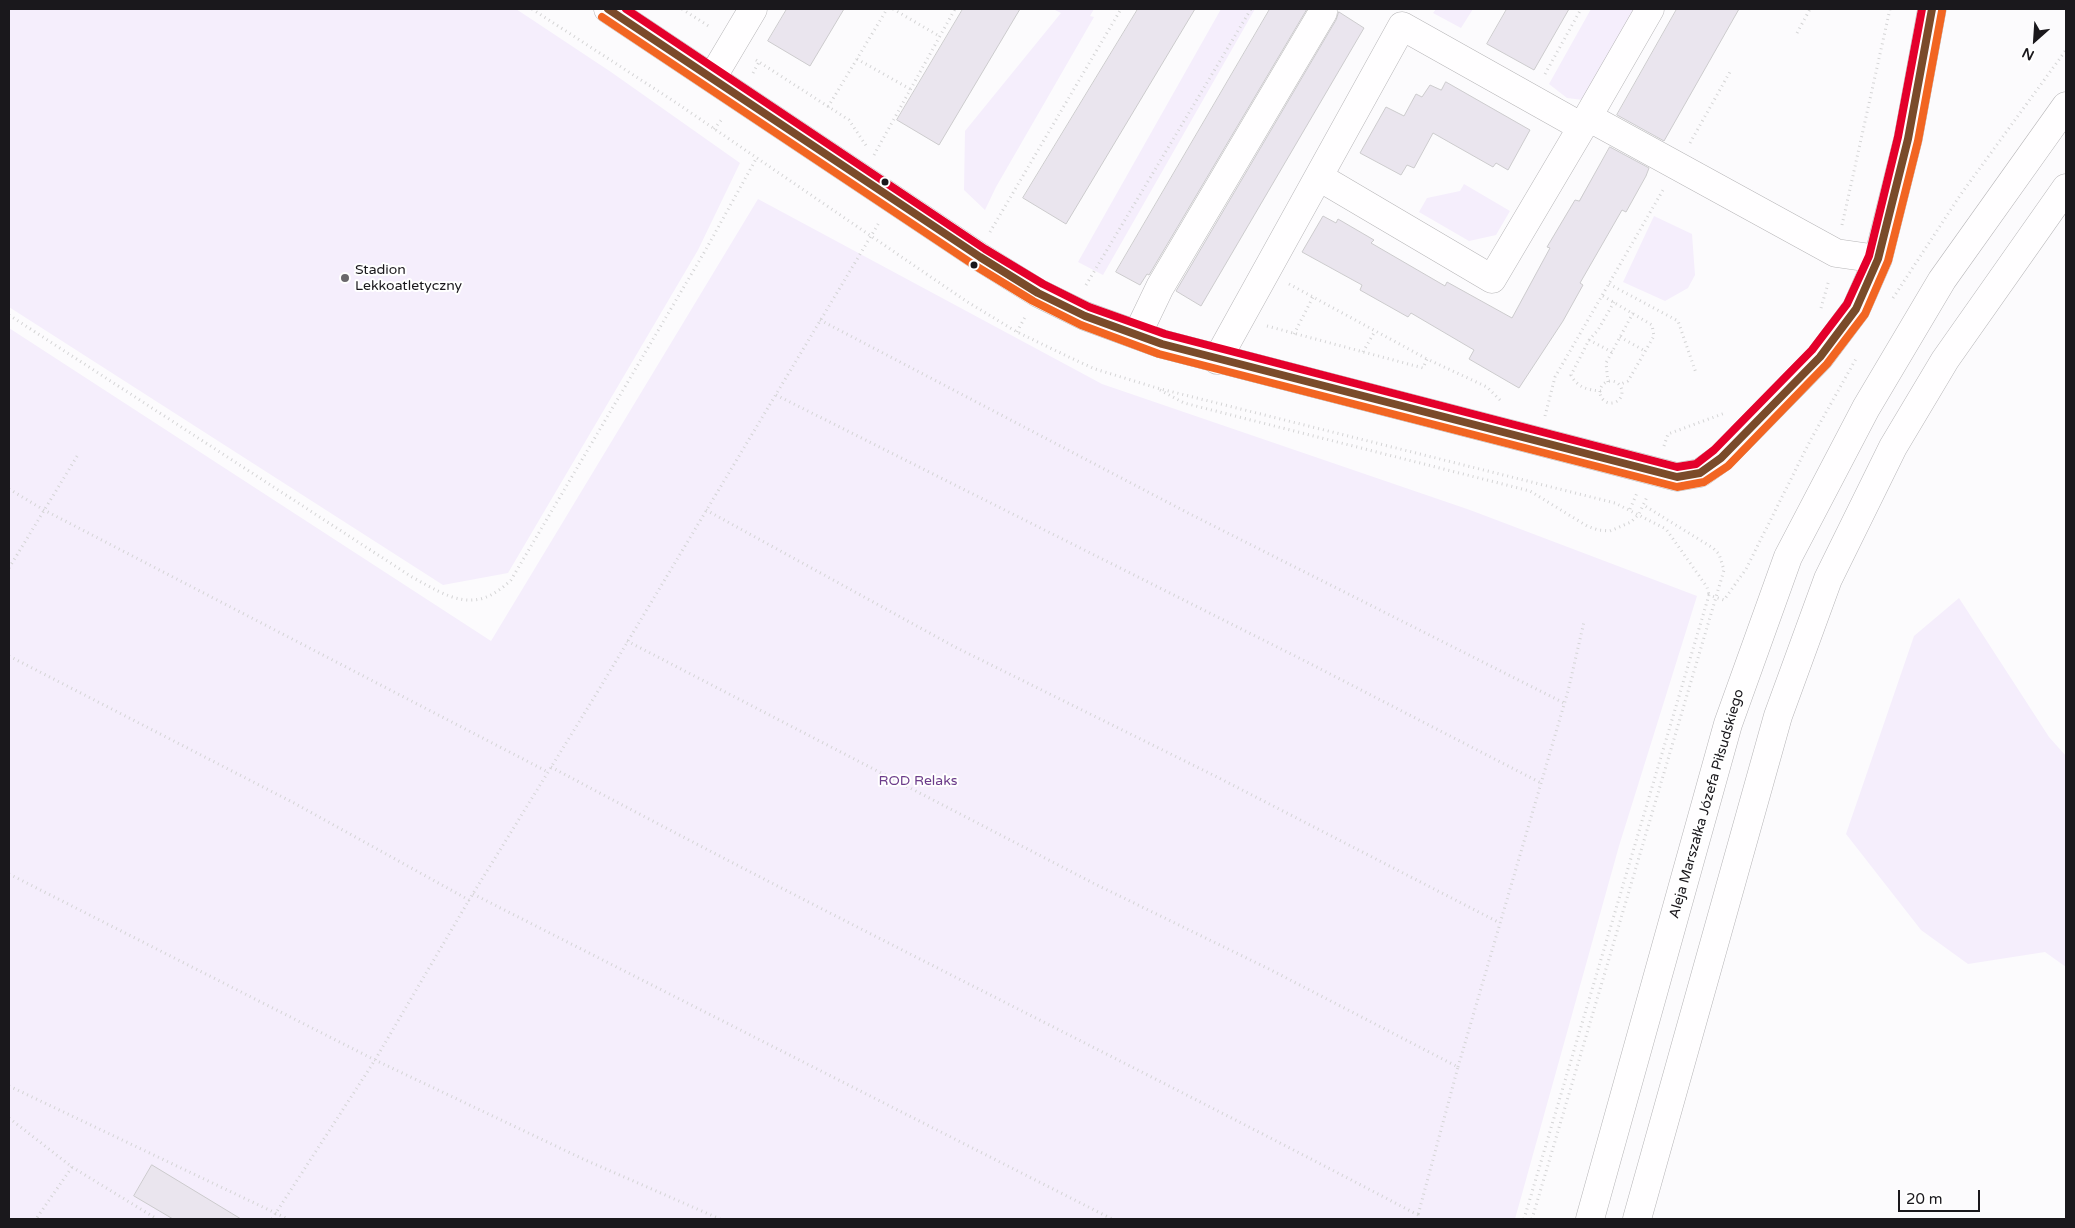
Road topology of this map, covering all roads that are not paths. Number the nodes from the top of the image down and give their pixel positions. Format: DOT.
graph roads {
  1 [pos="608,9"];
  2 [pos="753,9"];
  3 [pos="1650,9"];
  4 [pos="1932,9"];
  5 [pos="1323,12"];
  6 [pos="712,78"];
  7 [pos="2066,106"];
  8 [pos="1585,122"];
  9 [pos="1319,177"];
  10 [pos="2066,188"];
  11 [pos="1878,259"];
  12 [pos="1137,335"];
  13 [pos="1223,348"];
  14 [pos="1590,1219"];
  15 [pos="1637,1219"];
  1 -- 6 [label="main road"];
  2 -- 6 [label="main road"];
  3 -- 8 [label="main road"];
  4 -- 11 [label="main road"];
  5 -- 12 [label="main road"];
  6 -- 12 [label="main road"];
  7 -- 14 [label="main road, Aleja Marszałka Józefa Piłsudskiego"];
  8 -- 9 [label="main road"];
  8 -- 9 [label="main road"];
  8 -- 11 [label="main road"];
  9 -- 13 [label="main road"];
  10 -- 15 [label="main road"];
  11 -- 13 [label="main road"];
  12 -- 13 [label="main road"];
}
